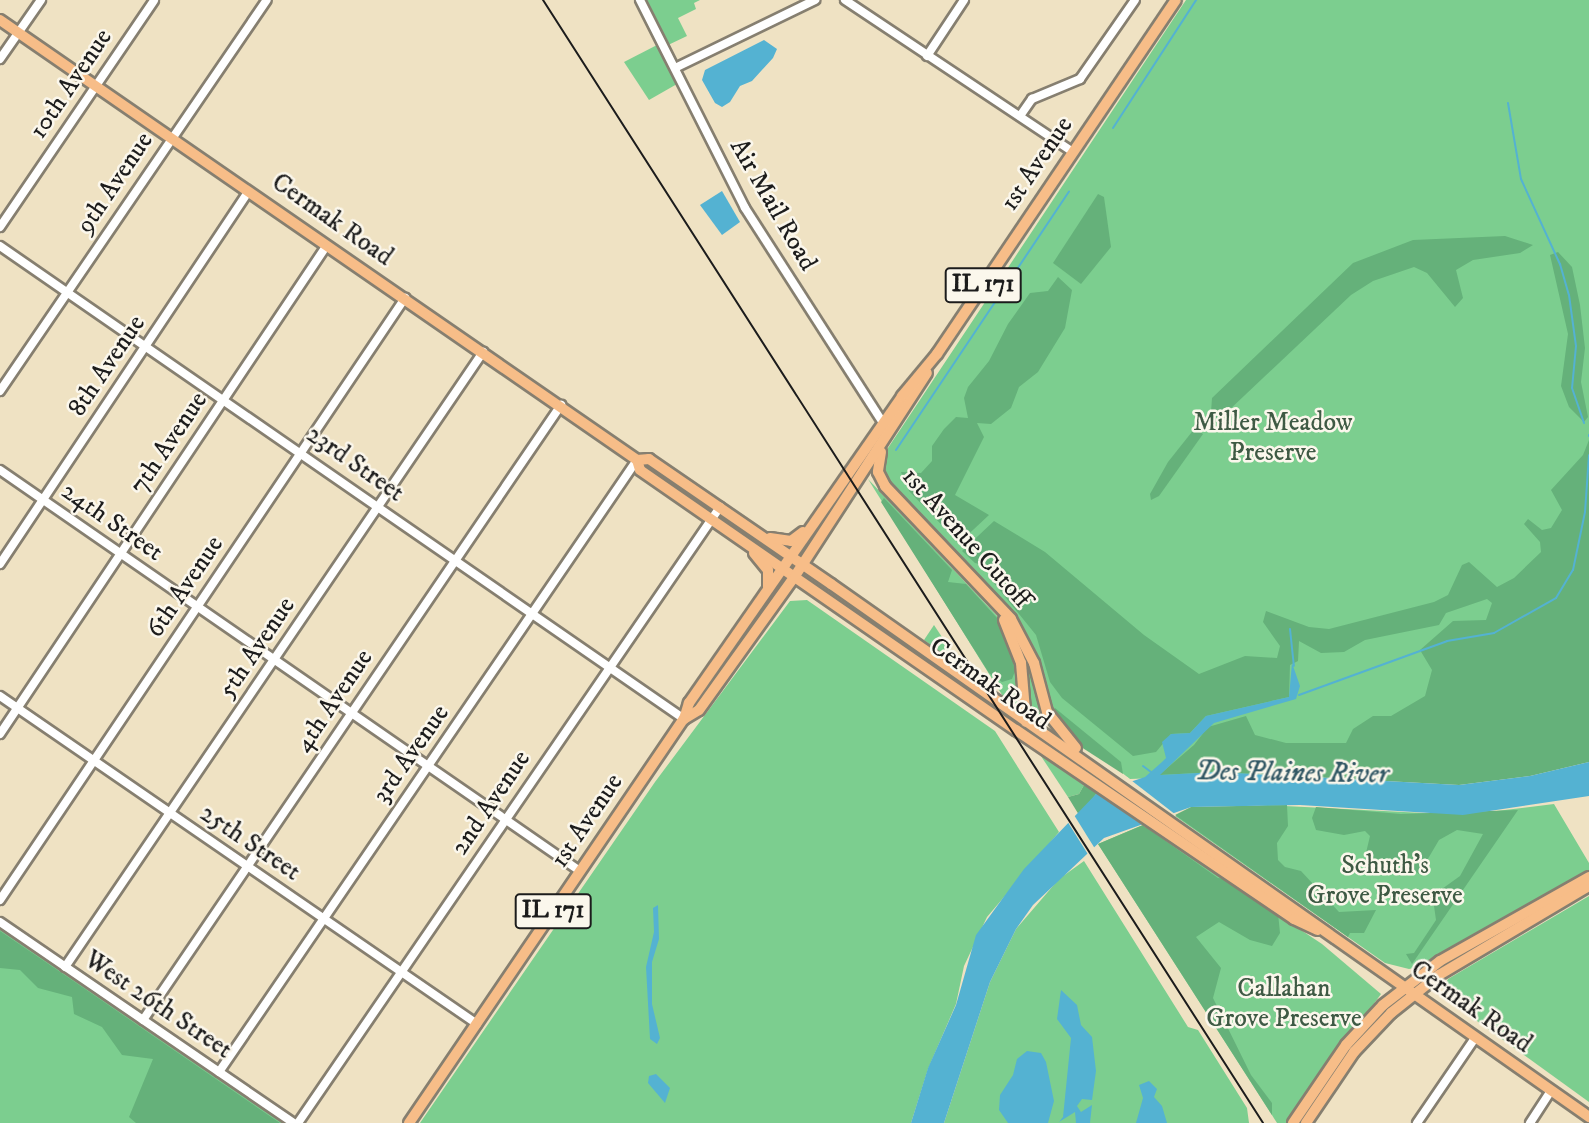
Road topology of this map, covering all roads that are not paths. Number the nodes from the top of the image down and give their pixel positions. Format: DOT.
graph roads {
  1 [pos="40,0"];
  2 [pos="154,0"];
  3 [pos="267,0"];
  4 [pos="640,0"];
  5 [pos="815,0"];
  6 [pos="845,0"];
  7 [pos="964,0"];
  8 [pos="1135,0"];
  9 [pos="1176,0"];
  10 [pos="0,20"];
  11 [pos="18,32"];
  12 [pos="927,56"];
  13 [pos="0,59"];
  14 [pos="674,68"];
  15 [pos="95,86"];
  16 [pos="1020,116"];
  17 [pos="171,138"];
  18 [pos="1073,152"];
  19 [pos="249,191"];
  20 [pos="0,227"];
  21 [pos="327,245"];
  22 [pos="0,246"];
  23 [pos="67,291"];
  24 [pos="405,298"];
  25 [pos="146,346"];
  26 [pos="483,352"];
  27 [pos="937,354"];
  28 [pos="0,391"];
  29 [pos="224,400"];
  30 [pos="561,405"];
  31 [pos="881,420"];
  32 [pos="883,446"];
  33 [pos="865,450"];
  34 [pos="301,452"];
  35 [pos="637,460"];
  36 [pos="868,468"];
  37 [pos="0,470"];
  38 [pos="43,500"];
  39 [pos="379,506"];
  40 [pos="720,507"];
  41 [pos="817,518"];
  42 [pos="711,519"];
  43 [pos="759,534"];
  44 [pos="745,543"];
  45 [pos="120,553"];
  46 [pos="791,556"];
  47 [pos="456,559"];
  48 [pos="0,565"];
  49 [pos="803,565"];
  50 [pos="783,568"];
  51 [pos="795,576"];
  52 [pos="768,590"];
  53 [pos="817,592"];
  54 [pos="779,598"];
  55 [pos="198,606"];
  56 [pos="534,613"];
  57 [pos="275,660"];
  58 [pos="611,666"];
  59 [pos="0,696"];
  60 [pos="18,708"];
  61 [pos="352,713"];
  62 [pos="684,719"];
  63 [pos="1026,719"];
  64 [pos="0,734"];
  65 [pos="1039,746"];
  66 [pos="94,761"];
  67 [pos="1092,765"];
  68 [pos="429,766"];
  69 [pos="170,813"];
  70 [pos="505,819"];
  71 [pos="247,866"];
  72 [pos="580,871"];
  73 [pos="1589,877"];
  74 [pos="1589,886"];
  75 [pos="0,900"];
  76 [pos="324,918"];
  77 [pos="0,922"];
  78 [pos="1327,934"];
  79 [pos="65,967"];
  80 [pos="401,972"];
  81 [pos="1408,992"];
  82 [pos="143,1020"];
  83 [pos="477,1024"];
  84 [pos="1475,1038"];
  85 [pos="219,1072"];
  86 [pos="1551,1091"];
  87 [pos="1589,1116"];
  88 [pos="296,1123"];
  89 [pos="409,1123"];
  90 [pos="1293,1123"];
  91 [pos="1306,1123"];
  92 [pos="1417,1123"];
  93 [pos="1530,1123"];
  1 -- 11 [label="street"];
  2 -- 15 [label="street, 10th Avenue"];
  3 -- 17 [label="street, 9th Avenue"];
  4 -- 14 [label="street, Air Mail Road"];
  5 -- 14 [label="street"];
  6 -- 12 [label="street"];
  7 -- 12 [label="street"];
  8 -- 16 [label="street"];
  9 -- 18 [label="main road, 1st Avenue / IL 171"];
  10 -- 11 [label="main road, Cermak Road"];
  11 -- 13 [label="street"];
  11 -- 15 [label="main road, Cermak Road"];
  12 -- 16 [label="street"];
  14 -- 31 [label="street, Air Mail Road"];
  15 -- 17 [label="main road, Cermak Road"];
  15 -- 20 [label="street, 10th Avenue"];
  16 -- 18 [label="street"];
  17 -- 19 [label="main road, Cermak Road"];
  17 -- 23 [label="street, 9th Avenue"];
  18 -- 27 [label="main road, 1st Avenue / IL 171"];
  19 -- 21 [label="main road, Cermak Road"];
  19 -- 25 [label="street, 8th Avenue"];
  21 -- 24 [label="main road, Cermak Road"];
  21 -- 29 [label="street, 7th Avenue"];
  22 -- 23 [label="street, 23rd Street"];
  23 -- 25 [label="street, 23rd Street"];
  23 -- 28 [label="street, 9th Avenue"];
  24 -- 26 [label="main road, Cermak Road"];
  24 -- 34 [label="street, 6th Avenue"];
  25 -- 29 [label="street, 23rd Street"];
  25 -- 38 [label="street, 8th Avenue"];
  26 -- 30 [label="main road, Cermak Road"];
  26 -- 39 [label="street, 5th Avenue"];
  27 -- 31 [label="main road, 1st Avenue / IL 171"];
  27 -- 32 [label="main road, 1st Avenue / IL 171"];
  29 -- 34 [label="street, 23rd Street"];
  29 -- 45 [label="street, 7th Avenue"];
  30 -- 35 [label="main road, Cermak Road"];
  30 -- 47 [label="street, 4th Avenue"];
  31 -- 33 [label="main road, 1st Avenue / IL 171"];
  32 -- 36 [label="main road, 1st Avenue / IL 171"];
  32 -- 67 [label="main road, 1st Avenue Cutoff"];
  33 -- 36 [label="main road, 1st Avenue Cutoff"];
  33 -- 41 [label="main road, 1st Avenue / IL 171"];
  34 -- 39 [label="street, 23rd Street"];
  34 -- 55 [label="street, 6th Avenue"];
  35 -- 40 [label="main road, Cermak Road"];
  35 -- 42 [label="main road, Cermak Road"];
  35 -- 56 [label="street, 3rd Avenue"];
  36 -- 49 [label="main road, 1st Avenue / IL 171"];
  36 -- 63 [label="main road, 1st Avenue Cutoff"];
  37 -- 38 [label="street, 24th Street"];
  38 -- 45 [label="street, 24th Street"];
  38 -- 48 [label="street, 8th Avenue"];
  39 -- 47 [label="street, 23rd Street"];
  39 -- 57 [label="street, 5th Avenue"];
  40 -- 42 [label="street, 2nd Avenue"];
  40 -- 43 [label="main road, Cermak Road"];
  41 -- 43 [label="main road"];
  41 -- 46 [label="main road, 1st Avenue / IL 171"];
  42 -- 44 [label="main road, Cermak Road"];
  42 -- 58 [label="street, 2nd Avenue"];
  43 -- 46 [label="main road, Cermak Road"];
  44 -- 50 [label="main road, Cermak Road"];
  44 -- 52 [label="main road"];
  45 -- 55 [label="street, 24th Street"];
  45 -- 60 [label="street, 7th Avenue"];
  46 -- 49 [label="main road, Cermak Road"];
  46 -- 50 [label="main road, 1st Avenue / IL 171"];
  47 -- 56 [label="street, 23rd Street"];
  47 -- 61 [label="street, 4th Avenue"];
  49 -- 51 [label="main road, 1st Avenue / IL 171"];
  49 -- 63 [label="main road, Cermak Road"];
  50 -- 51 [label="main road, Cermak Road"];
  50 -- 52 [label="main road, 1st Avenue / IL 171"];
  51 -- 53 [label="main road, Cermak Road"];
  51 -- 54 [label="main road, 1st Avenue / IL 171"];
  52 -- 62 [label="main road, 1st Avenue / IL 171"];
  53 -- 54 [label="main road"];
  53 -- 65 [label="main road, Cermak Road"];
  54 -- 62 [label="main road, 1st Avenue / IL 171"];
  55 -- 57 [label="street, 24th Street"];
  55 -- 66 [label="street, 6th Avenue"];
  56 -- 58 [label="street, 23rd Street"];
  56 -- 68 [label="street, 3rd Avenue"];
  57 -- 61 [label="street, 24th Street"];
  57 -- 69 [label="street, 5th Avenue"];
  58 -- 62 [label="street, 23rd Street"];
  58 -- 70 [label="street, 2nd Avenue"];
  59 -- 60 [label="street, 25th Street"];
  60 -- 64 [label="street, 7th Avenue"];
  60 -- 66 [label="street, 25th Street"];
  61 -- 68 [label="street, 24th Street"];
  61 -- 71 [label="street, 4th Avenue"];
  62 -- 72 [label="main road, 1st Avenue / IL 171"];
  63 -- 65 [label="main road, 1st Avenue Cutoff"];
  63 -- 67 [label="main road, Cermak Road"];
  65 -- 78 [label="main road, Cermak Road"];
  66 -- 69 [label="street, 25th Street"];
  66 -- 75 [label="street, 6th Avenue"];
  67 -- 78 [label="main road, Cermak Road"];
  68 -- 70 [label="street, 24th Street"];
  68 -- 76 [label="street, 3rd Avenue"];
  69 -- 71 [label="street, 25th Street"];
  69 -- 79 [label="street, 5th Avenue"];
  70 -- 72 [label="street, 24th Street"];
  70 -- 80 [label="street, 2nd Avenue"];
  71 -- 76 [label="street, 25th Street"];
  71 -- 82 [label="street, 4th Avenue"];
  72 -- 83 [label="main road, 1st Avenue / IL 171"];
  73 -- 81 [label="main road"];
  74 -- 81 [label="main road"];
  76 -- 80 [label="street, 25th Street"];
  76 -- 85 [label="street, 3rd Avenue"];
  77 -- 79 [label="street, West 26th Street"];
  78 -- 81 [label="main road, Cermak Road"];
  79 -- 82 [label="street, West 26th Street"];
  80 -- 83 [label="street, 25th Street"];
  80 -- 88 [label="street, 2nd Avenue"];
  81 -- 84 [label="main road, Cermak Road"];
  81 -- 90 [label="main road"];
  81 -- 91 [label="main road"];
  82 -- 85 [label="street, West 26th Street"];
  83 -- 89 [label="main road, 1st Avenue / IL 171"];
  84 -- 86 [label="main road, Cermak Road"];
  84 -- 92 [label="street"];
  85 -- 88 [label="street, West 26th Street"];
  86 -- 87 [label="main road, Cermak Road"];
  86 -- 93 [label="street"];
}
